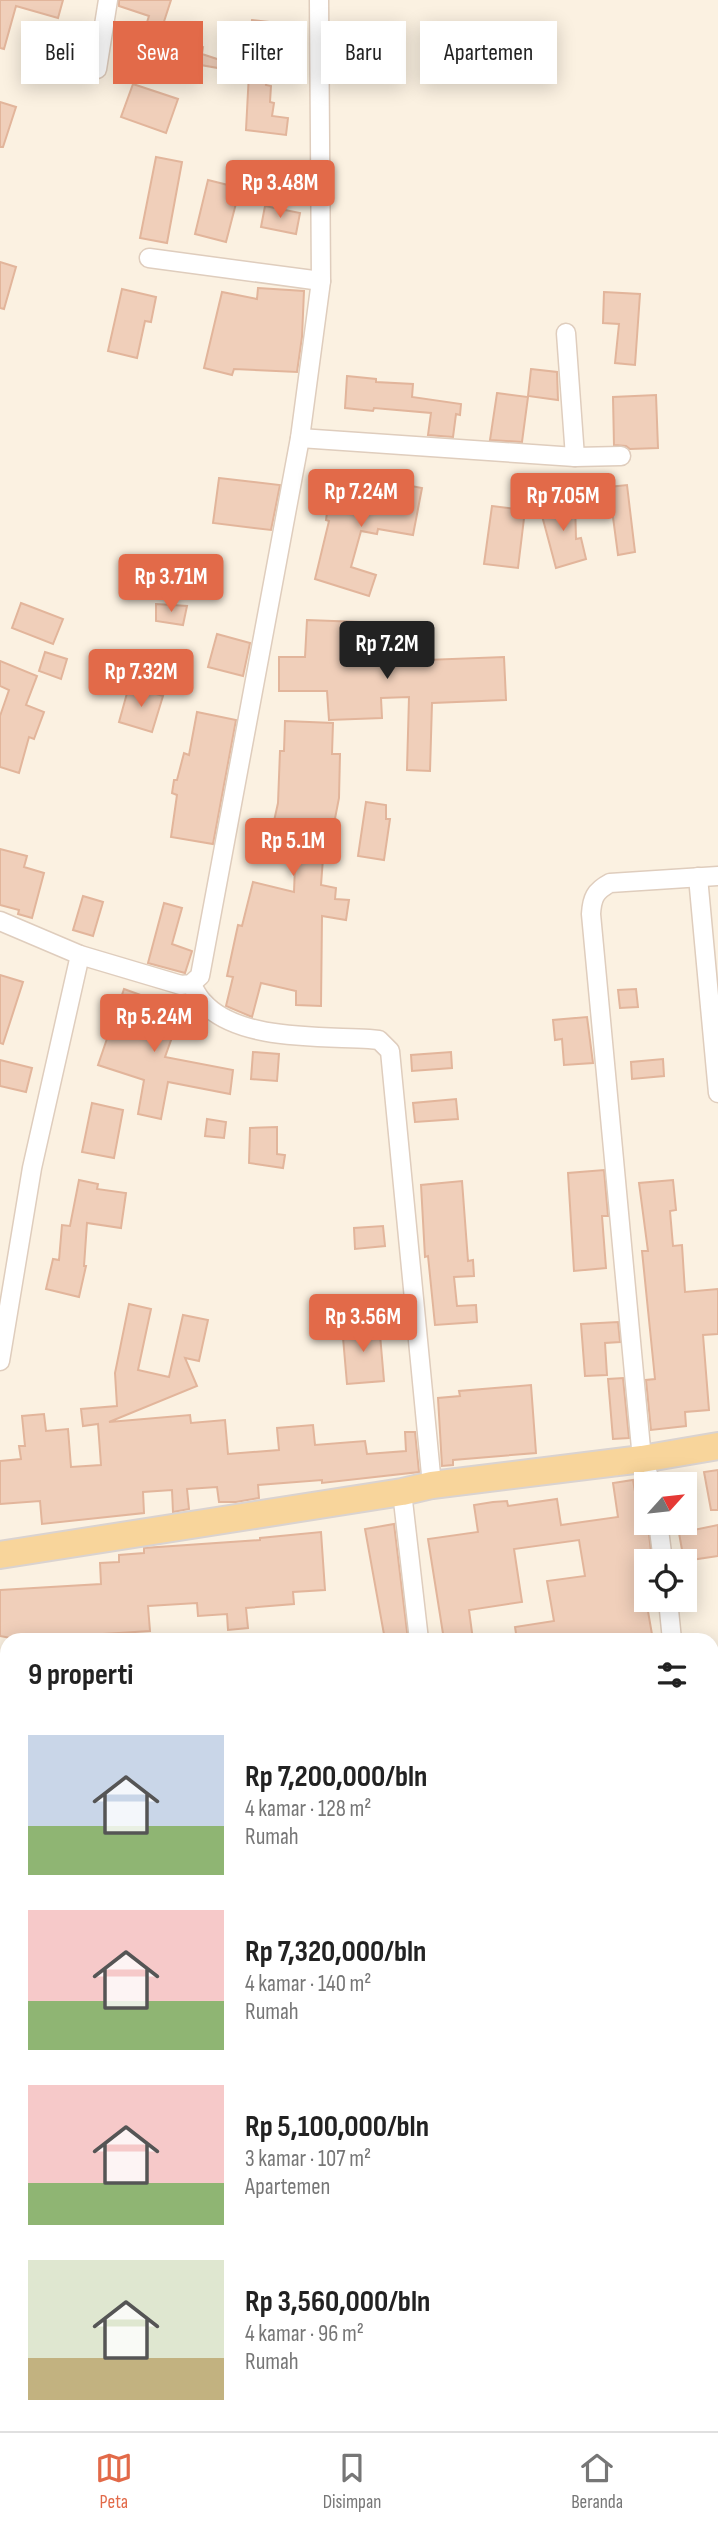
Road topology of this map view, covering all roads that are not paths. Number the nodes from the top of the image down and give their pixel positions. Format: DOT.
graph roads {
  1 [pos="108,0"];
  2 [pos="319,0"];
  3 [pos="99,52"];
  4 [pos="149,258"];
  5 [pos="321,281"];
  6 [pos="566,333"];
  7 [pos="300,438"];
  8 [pos="621,456"];
  9 [pos="575,457"];
  10 [pos="718,876"];
  11 [pos="698,877"];
  12 [pos="0,921"];
  13 [pos="80,955"];
  14 [pos="191,984"];
  15 [pos="718,1093"];
  16 [pos="1,1349"];
  17 [pos="718,1446"];
  18 [pos="642,1459"];
  19 [pos="647,1472"];
  20 [pos="432,1485"];
  21 [pos="402,1492"];
  22 [pos="0,1555"];
  23 [pos="669,1612"];
  24 [pos="418,1633"];
  25 [pos="671,1633"];
  1 -- 3 [label="street"];
  2 -- 5 [label="street"];
  4 -- 5 [label="street"];
  5 -- 7 [label="street"];
  6 -- 9 [label="street"];
  7 -- 9 [label="street"];
  7 -- 14 [label="street"];
  8 -- 9 [label="street"];
  10 -- 11 [label="street"];
  11 -- 15 [label="street"];
  11 -- 18 [label="street"];
  12 -- 13 [label="street"];
  13 -- 14 [label="street"];
  13 -- 16 [label="street"];
  14 -- 20 [label="street"];
  17 -- 18 [label="main road"];
  18 -- 19 [label="street"];
  18 -- 20 [label="main road"];
  20 -- 21 [label="main road"];
  21 -- 22 [label="main road"];
  21 -- 24 [label="street"];
  23 -- 25 [label="street"];
}
